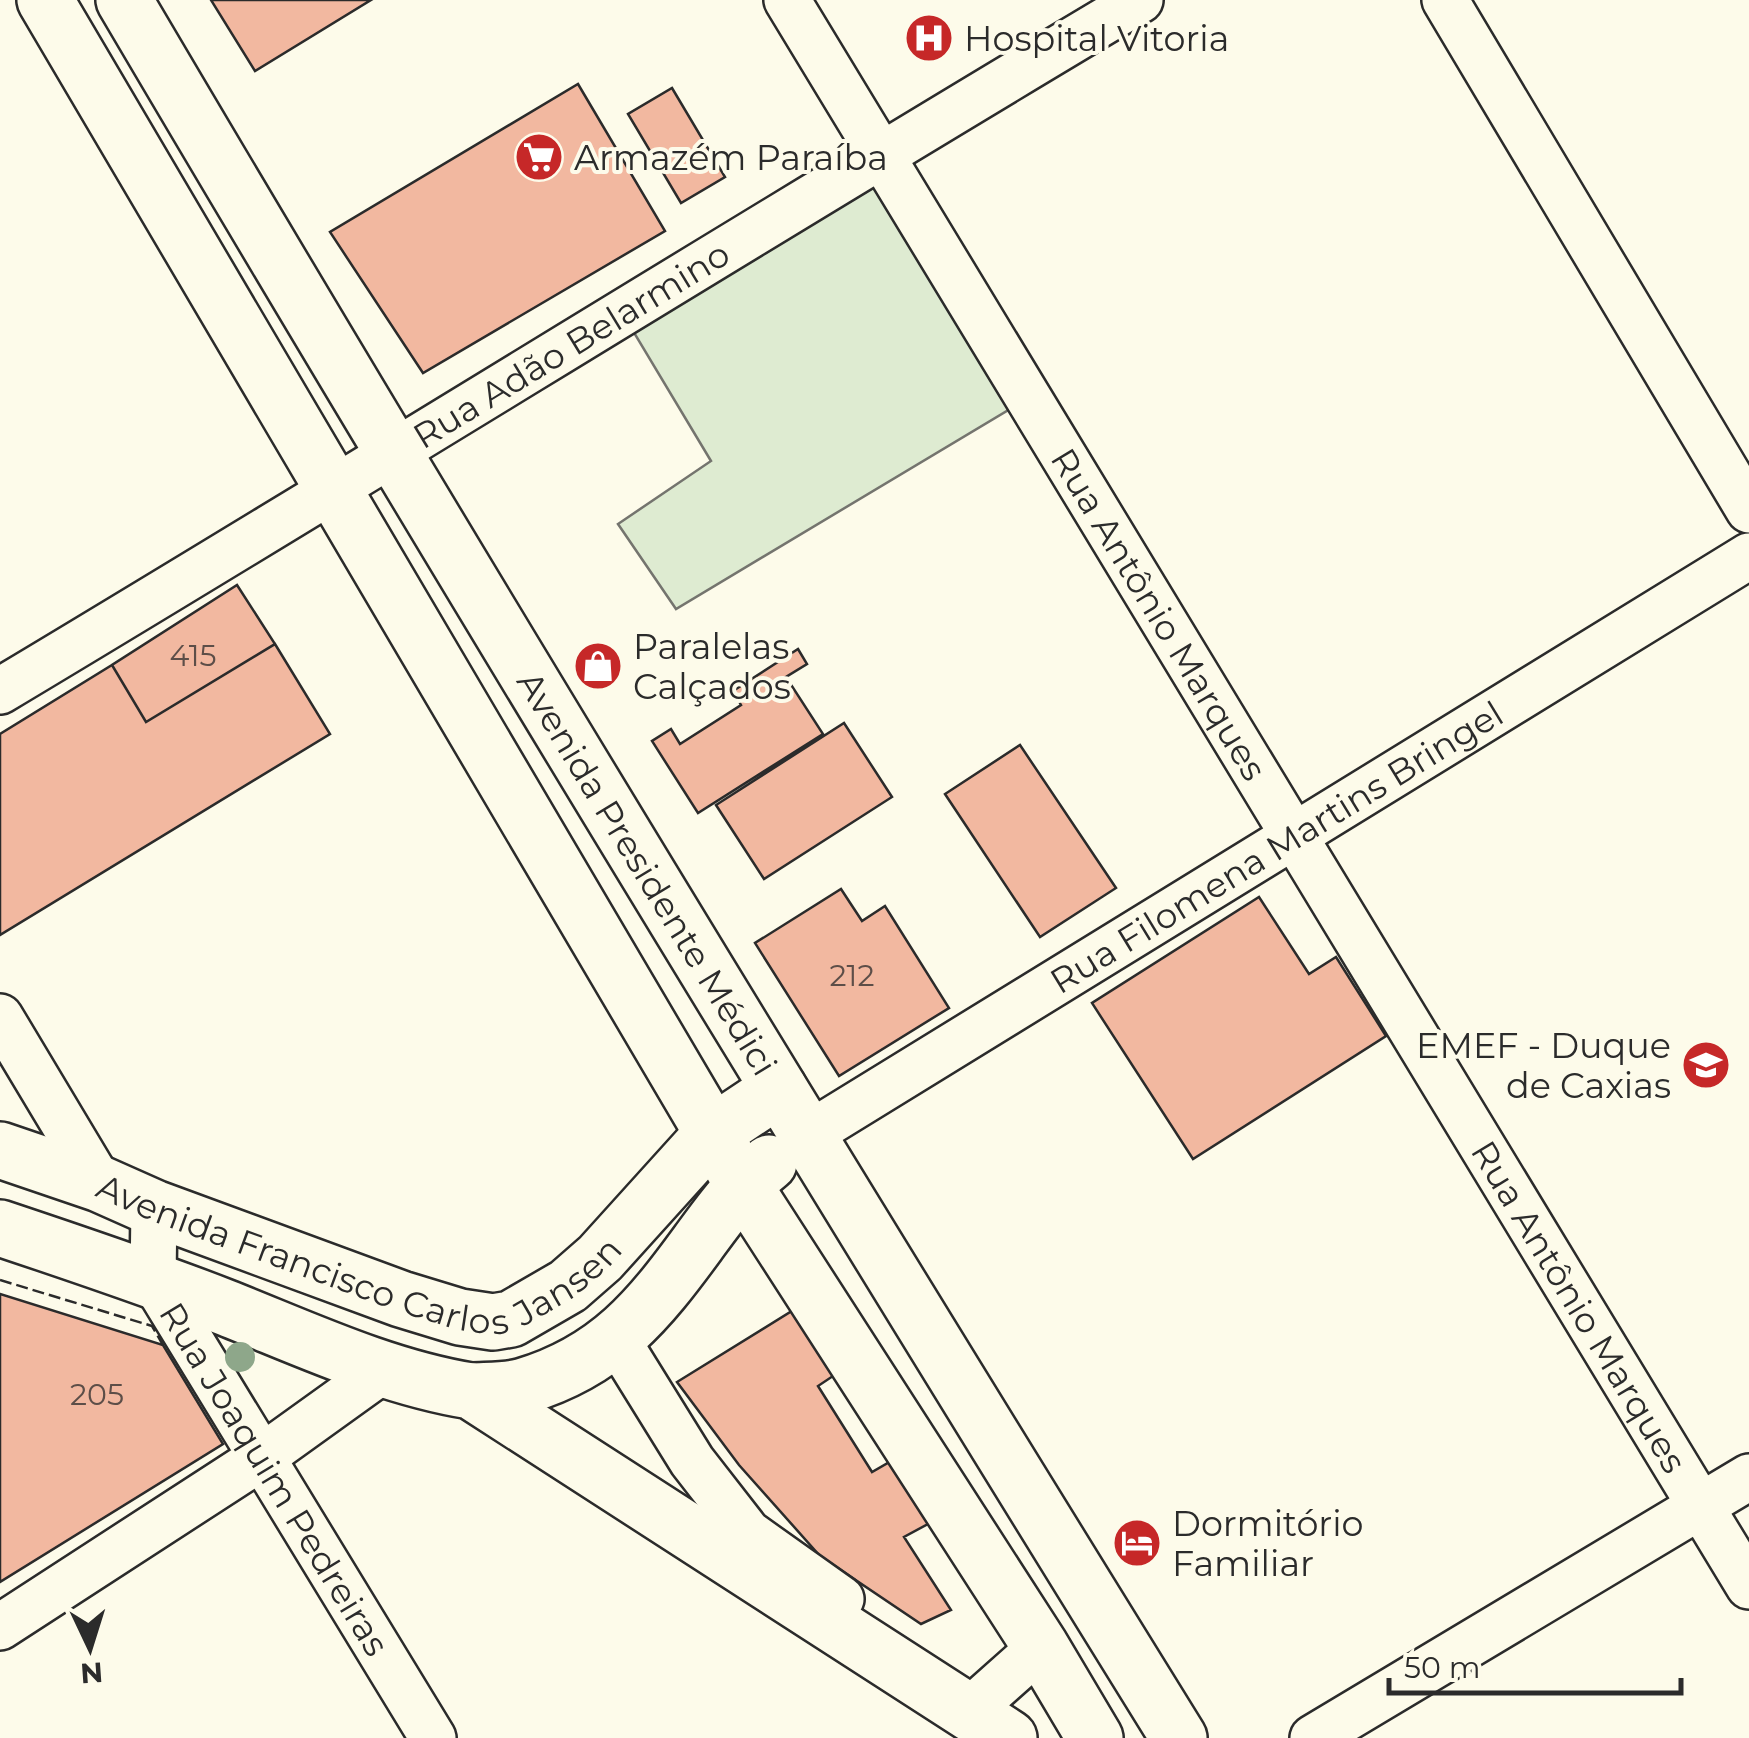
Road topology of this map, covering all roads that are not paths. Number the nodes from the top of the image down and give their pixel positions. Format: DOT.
graph roads {
  1 [pos="45,0"];
  2 [pos="124,0"];
  3 [pos="786,0"];
  4 [pos="1140,0"];
  5 [pos="1445,0"];
  6 [pos="882,153"];
  7 [pos="393,452"];
  8 [pos="335,490"];
  9 [pos="1749,510"];
  10 [pos="1749,556"];
  11 [pos="0,691"];
  12 [pos="1294,834"];
  13 [pos="0,1017"];
  14 [pos="778,1089"];
  15 [pos="713,1133"];
  16 [pos="806,1136"];
  17 [pos="0,1150"];
  18 [pos="742,1183"];
  19 [pos="100,1184"];
  20 [pos="154,1208"];
  21 [pos="0,1228"];
  22 [pos="152,1279"];
  23 [pos="617,1340"];
  24 [pos="383,1370"];
  25 [pos="470,1391"];
  26 [pos="262,1457"];
  27 [pos="1749,1478"];
  28 [pos="1700,1507"];
  29 [pos="1749,1586"];
  30 [pos="0,1626"];
  31 [pos="1041,1647"];
  32 [pos="987,1715"];
  33 [pos="433,1738"];
  34 [pos="1095,1738"];
  35 [pos="1179,1738"];
  36 [pos="1313,1738"];
  1 -- 8 [label="main road"];
  2 -- 7 [label="main road, Avenida Presidente Médici"];
  3 -- 6 [label="street, Rua Antônio Marques"];
  4 -- 6 [label="street, Rua Adão Belarmino"];
  5 -- 9 [label="street"];
  6 -- 7 [label="street, Rua Adão Belarmino"];
  6 -- 12 [label="street, Rua Antônio Marques"];
  7 -- 8 [label="street, Rua Adão Belarmino"];
  7 -- 14 [label="main road, Avenida Presidente Médici"];
  8 -- 11 [label="street, Rua Adão Belarmino"];
  8 -- 15 [label="main road"];
  10 -- 12 [label="street, Rua Filomena Martins Bringel"];
  12 -- 16 [label="street, Rua Filomena Martins Bringel"];
  12 -- 28 [label="street, Rua Antônio Marques"];
  13 -- 19 [label="street"];
  14 -- 15 [label="main road, Avenida Francisco Carlos Jansen"];
  14 -- 16 [label="main road, Avenida Presidente Médici"];
  15 -- 18 [label="main road"];
  15 -- 20 [label="main road, Avenida Francisco Carlos Jansen"];
  16 -- 18 [label="main road"];
  16 -- 35 [label="main road, Avenida Presidente Médici"];
  17 -- 19 [label="main road, Avenida Francisco Carlos Jansen"];
  18 -- 23 [label="main road"];
  18 -- 31 [label="main road"];
  19 -- 20 [label="main road, Avenida Francisco Carlos Jansen"];
  20 -- 22 [label="street, Rua Joaquim Pedreiras"];
  21 -- 22 [label="main road, Avenida Francisco Carlos Jansen"];
  22 -- 24 [label="main road, Avenida Francisco Carlos Jansen"];
  22 -- 26 [label="street, Rua Joaquim Pedreiras"];
  23 -- 25 [label="main road, Avenida Francisco Carlos Jansen"];
  23 -- 32 [label="street"];
  24 -- 25 [label="main road, Avenida Francisco Carlos Jansen"];
  24 -- 26 [label="street"];
  25 -- 32 [label="main road, Avenida Francisco Carlos Jansen"];
  26 -- 30 [label="street"];
  26 -- 33 [label="street, Rua Joaquim Pedreiras"];
  27 -- 28 [label="street"];
  28 -- 29 [label="street, Rua Antônio Marques"];
  28 -- 36 [label="street"];
  31 -- 32 [label="street"];
  31 -- 34 [label="main road"];
}
